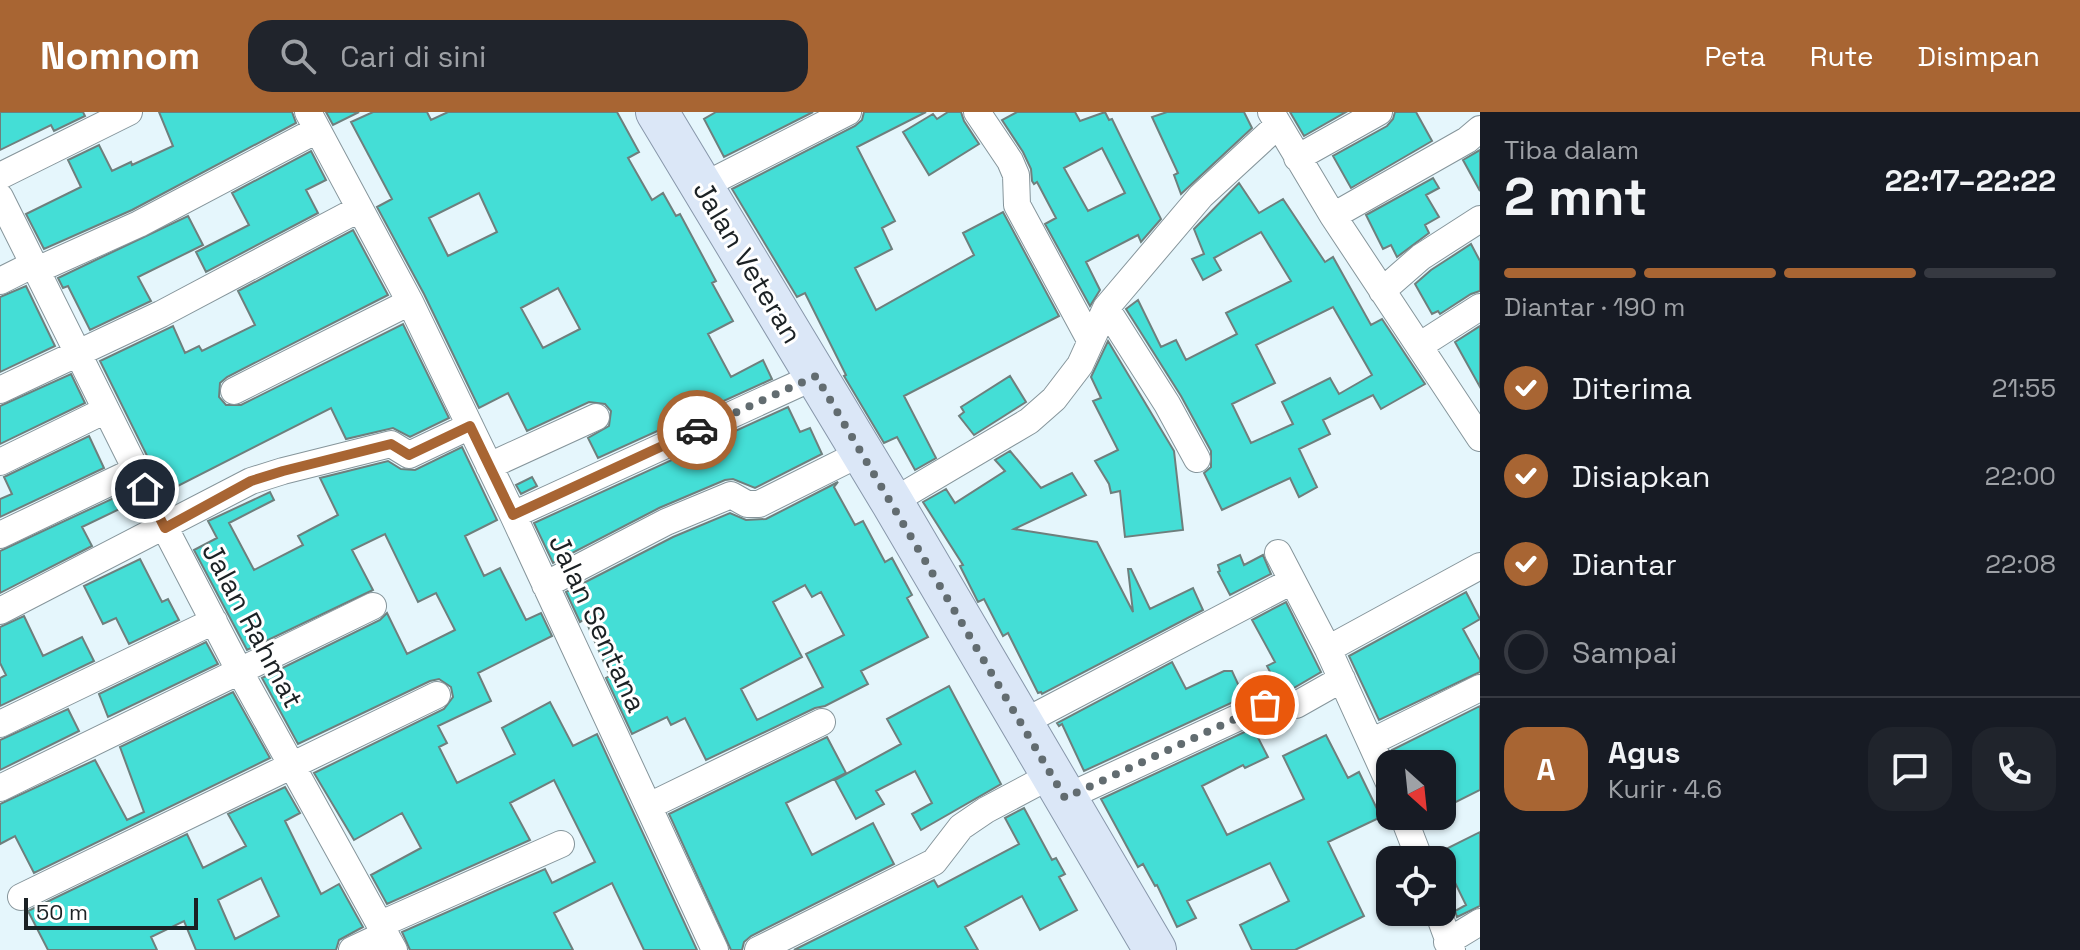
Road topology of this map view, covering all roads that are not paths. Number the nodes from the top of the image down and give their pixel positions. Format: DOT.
graph roads {
  1 [pos="129,112"];
  2 [pos="657,112"];
  3 [pos="848,112"];
  4 [pos="977,112"];
  5 [pos="1379,112"];
  6 [pos="1274,119"];
  7 [pos="313,121"];
  8 [pos="1480,129"];
  9 [pos="1297,158"];
  10 [pos="0,176"];
  11 [pos="703,186"];
  12 [pos="0,197"];
  13 [pos="359,209"];
  14 [pos="1333,216"];
  15 [pos="1480,219"];
  16 [pos="35,267"];
  17 [pos="0,281"];
  18 [pos="1382,291"];
  19 [pos="410,302"];
  20 [pos="1480,307"];
  21 [pos="1106,308"];
  22 [pos="1090,340"];
  23 [pos="1419,346"];
  24 [pos="78,353"];
  25 [pos="816,376"];
  26 [pos="0,390"];
  27 [pos="234,391"];
  28 [pos="106,410"];
  29 [pos="596,417"];
  30 [pos="470,426"];
  31 [pos="1480,438"];
  32 [pos="861,453"];
  33 [pos="1197,459"];
  34 [pos="0,462"];
  35 [pos="489,466"];
  36 [pos="136,470"];
  37 [pos="892,502"];
  38 [pos="513,515"];
  39 [pos="165,528"];
  40 [pos="0,535"];
  41 [pos="1278,553"];
  42 [pos="1480,566"];
  43 [pos="1292,581"];
  44 [pos="545,585"];
  45 [pos="373,606"];
  46 [pos="0,611"];
  47 [pos="214,621"];
  48 [pos="1328,649"];
  49 [pos="240,672"];
  50 [pos="1342,679"];
  51 [pos="1480,688"];
  52 [pos="437,695"];
  53 [pos="822,722"];
  54 [pos="0,724"];
  55 [pos="1020,724"];
  56 [pos="1371,742"];
  57 [pos="1376,753"];
  58 [pos="293,765"];
  59 [pos="1058,787"];
  60 [pos="0,788"];
  61 [pos="649,806"];
  62 [pos="561,844"];
  63 [pos="21,897"];
  64 [pos="1480,922"];
  65 [pos="1443,926"];
  66 [pos="387,936"];
  67 [pos="1450,946"];
  68 [pos="352,950"];
  69 [pos="715,950"];
  70 [pos="758,950"];
  71 [pos="1155,950"];
  1 -- 10 [label="street"];
  2 -- 11 [label="main road, Jalan Veteran"];
  3 -- 11 [label="street"];
  4 -- 22 [label="street"];
  5 -- 9 [label="street"];
  6 -- 9 [label="street"];
  6 -- 21 [label="street"];
  7 -- 13 [label="street, Jalan Sentana"];
  7 -- 16 [label="street"];
  8 -- 14 [label="street"];
  9 -- 14 [label="street"];
  11 -- 25 [label="main road, Jalan Veteran"];
  12 -- 16 [label="street, Jalan Rahmat"];
  13 -- 19 [label="street, Jalan Sentana"];
  13 -- 24 [label="street"];
  14 -- 18 [label="street"];
  15 -- 18 [label="street"];
  16 -- 17 [label="street"];
  16 -- 24 [label="street, Jalan Rahmat"];
  18 -- 23 [label="street"];
  19 -- 27 [label="street"];
  19 -- 30 [label="street, Jalan Sentana"];
  20 -- 23 [label="street"];
  21 -- 22 [label="street"];
  21 -- 33 [label="street"];
  22 -- 37 [label="street"];
  23 -- 31 [label="street"];
  24 -- 26 [label="street"];
  24 -- 28 [label="street, Jalan Rahmat"];
  25 -- 32 [label="main road, Jalan Veteran"];
  25 -- 38 [label="street"];
  28 -- 34 [label="street"];
  28 -- 36 [label="street, Jalan Rahmat"];
  29 -- 35 [label="street"];
  30 -- 35 [label="street, Jalan Sentana"];
  30 -- 39 [label="street"];
  32 -- 37 [label="main road, Jalan Veteran"];
  32 -- 44 [label="street"];
  35 -- 38 [label="street, Jalan Sentana"];
  36 -- 39 [label="street, Jalan Rahmat"];
  36 -- 40 [label="street"];
  37 -- 55 [label="main road, Jalan Veteran"];
  38 -- 44 [label="street, Jalan Sentana"];
  39 -- 46 [label="street"];
  39 -- 47 [label="street, Jalan Rahmat"];
  41 -- 43 [label="street"];
  42 -- 48 [label="street"];
  43 -- 48 [label="street"];
  43 -- 55 [label="street"];
  44 -- 61 [label="street, Jalan Sentana"];
  45 -- 49 [label="street"];
  47 -- 49 [label="street, Jalan Rahmat"];
  47 -- 54 [label="street"];
  48 -- 50 [label="street"];
  49 -- 58 [label="street, Jalan Rahmat"];
  49 -- 60 [label="street"];
  50 -- 56 [label="street"];
  50 -- 59 [label="street"];
  51 -- 56 [label="street"];
  52 -- 58 [label="street"];
  53 -- 61 [label="street"];
  55 -- 59 [label="main road, Jalan Veteran"];
  56 -- 57 [label="street"];
  58 -- 63 [label="street"];
  58 -- 66 [label="street, Jalan Rahmat"];
  59 -- 70 [label="street"];
  59 -- 71 [label="main road, Jalan Veteran"];
  61 -- 69 [label="street, Jalan Sentana"];
  62 -- 66 [label="street"];
  64 -- 67 [label="street"];
  65 -- 67 [label="street"];
  66 -- 68 [label="street"];
}
